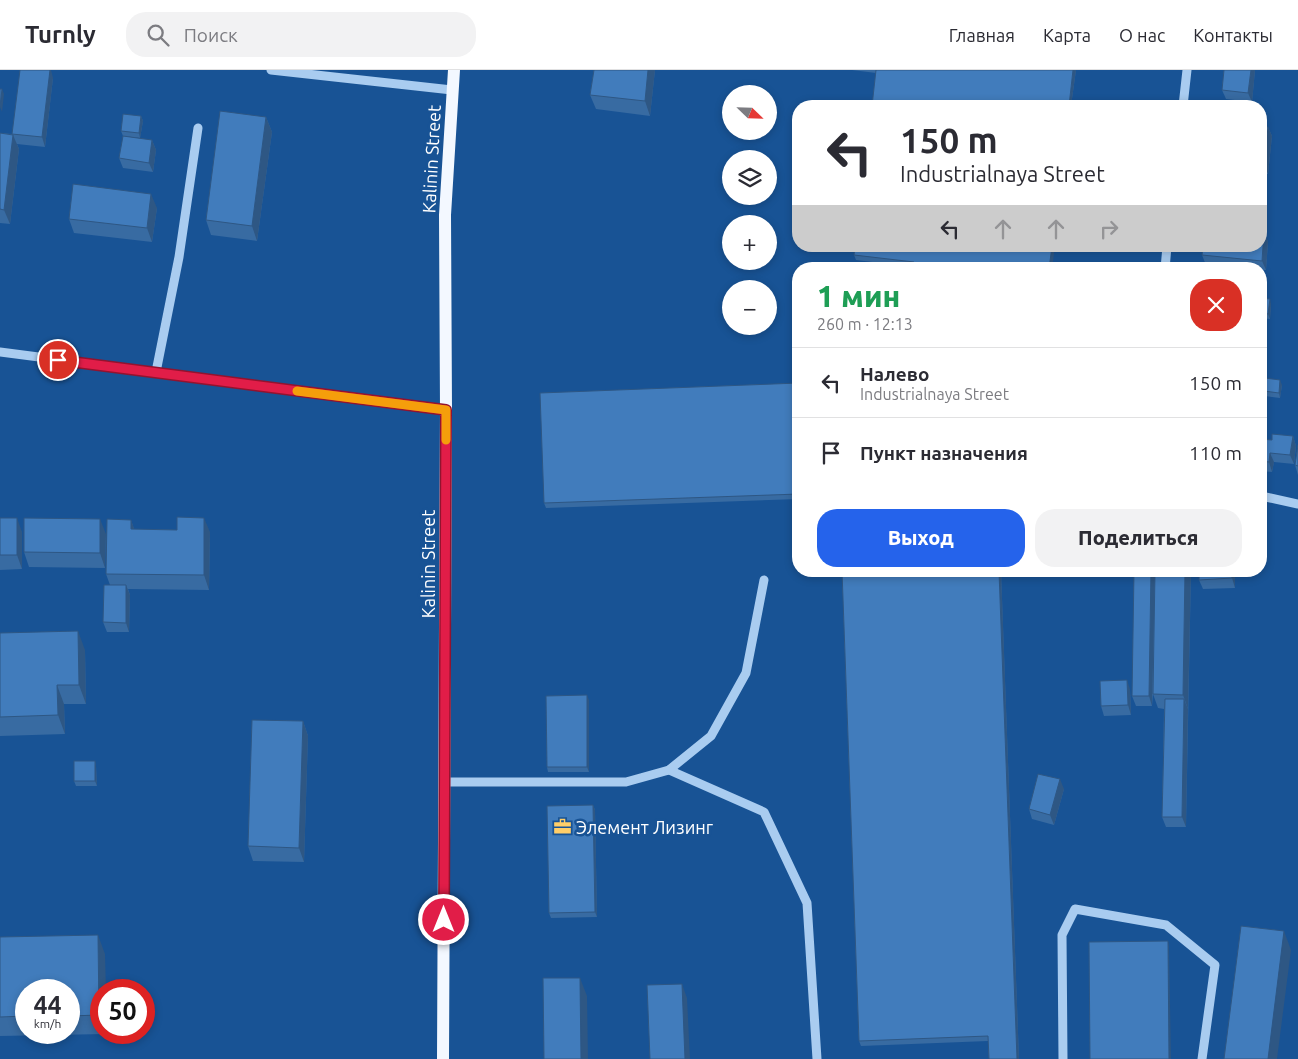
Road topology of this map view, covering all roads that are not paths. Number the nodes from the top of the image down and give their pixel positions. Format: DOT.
graph roads {
  1 [pos="271,70"];
  2 [pos="454,70"];
  3 [pos="1187,70"];
  4 [pos="452,90"];
  5 [pos="1184,100"];
  6 [pos="198,128"];
  7 [pos="0,352"];
  8 [pos="156,372"];
  9 [pos="446,410"];
  10 [pos="1267,497"];
  11 [pos="1298,504"];
  12 [pos="764,580"];
  13 [pos="669,770"];
  14 [pos="444,782"];
  15 [pos="443,1059"];
  16 [pos="817,1059"];
  17 [pos="1063,1059"];
  18 [pos="1202,1059"];
  1 -- 4 [label="street"];
  2 -- 4 [label="main road, Kalinin Street"];
  3 -- 5 [label="street"];
  4 -- 9 [label="main road, Kalinin Street"];
  6 -- 8 [label="street"];
  7 -- 8 [label="street"];
  8 -- 9 [label="street"];
  9 -- 14 [label="main road, Kalinin Street"];
  10 -- 11 [label="street"];
  12 -- 13 [label="street"];
  13 -- 14 [label="street"];
  13 -- 16 [label="street"];
  14 -- 15 [label="main road, Kalinin Street"];
  17 -- 18 [label="street"];
}
